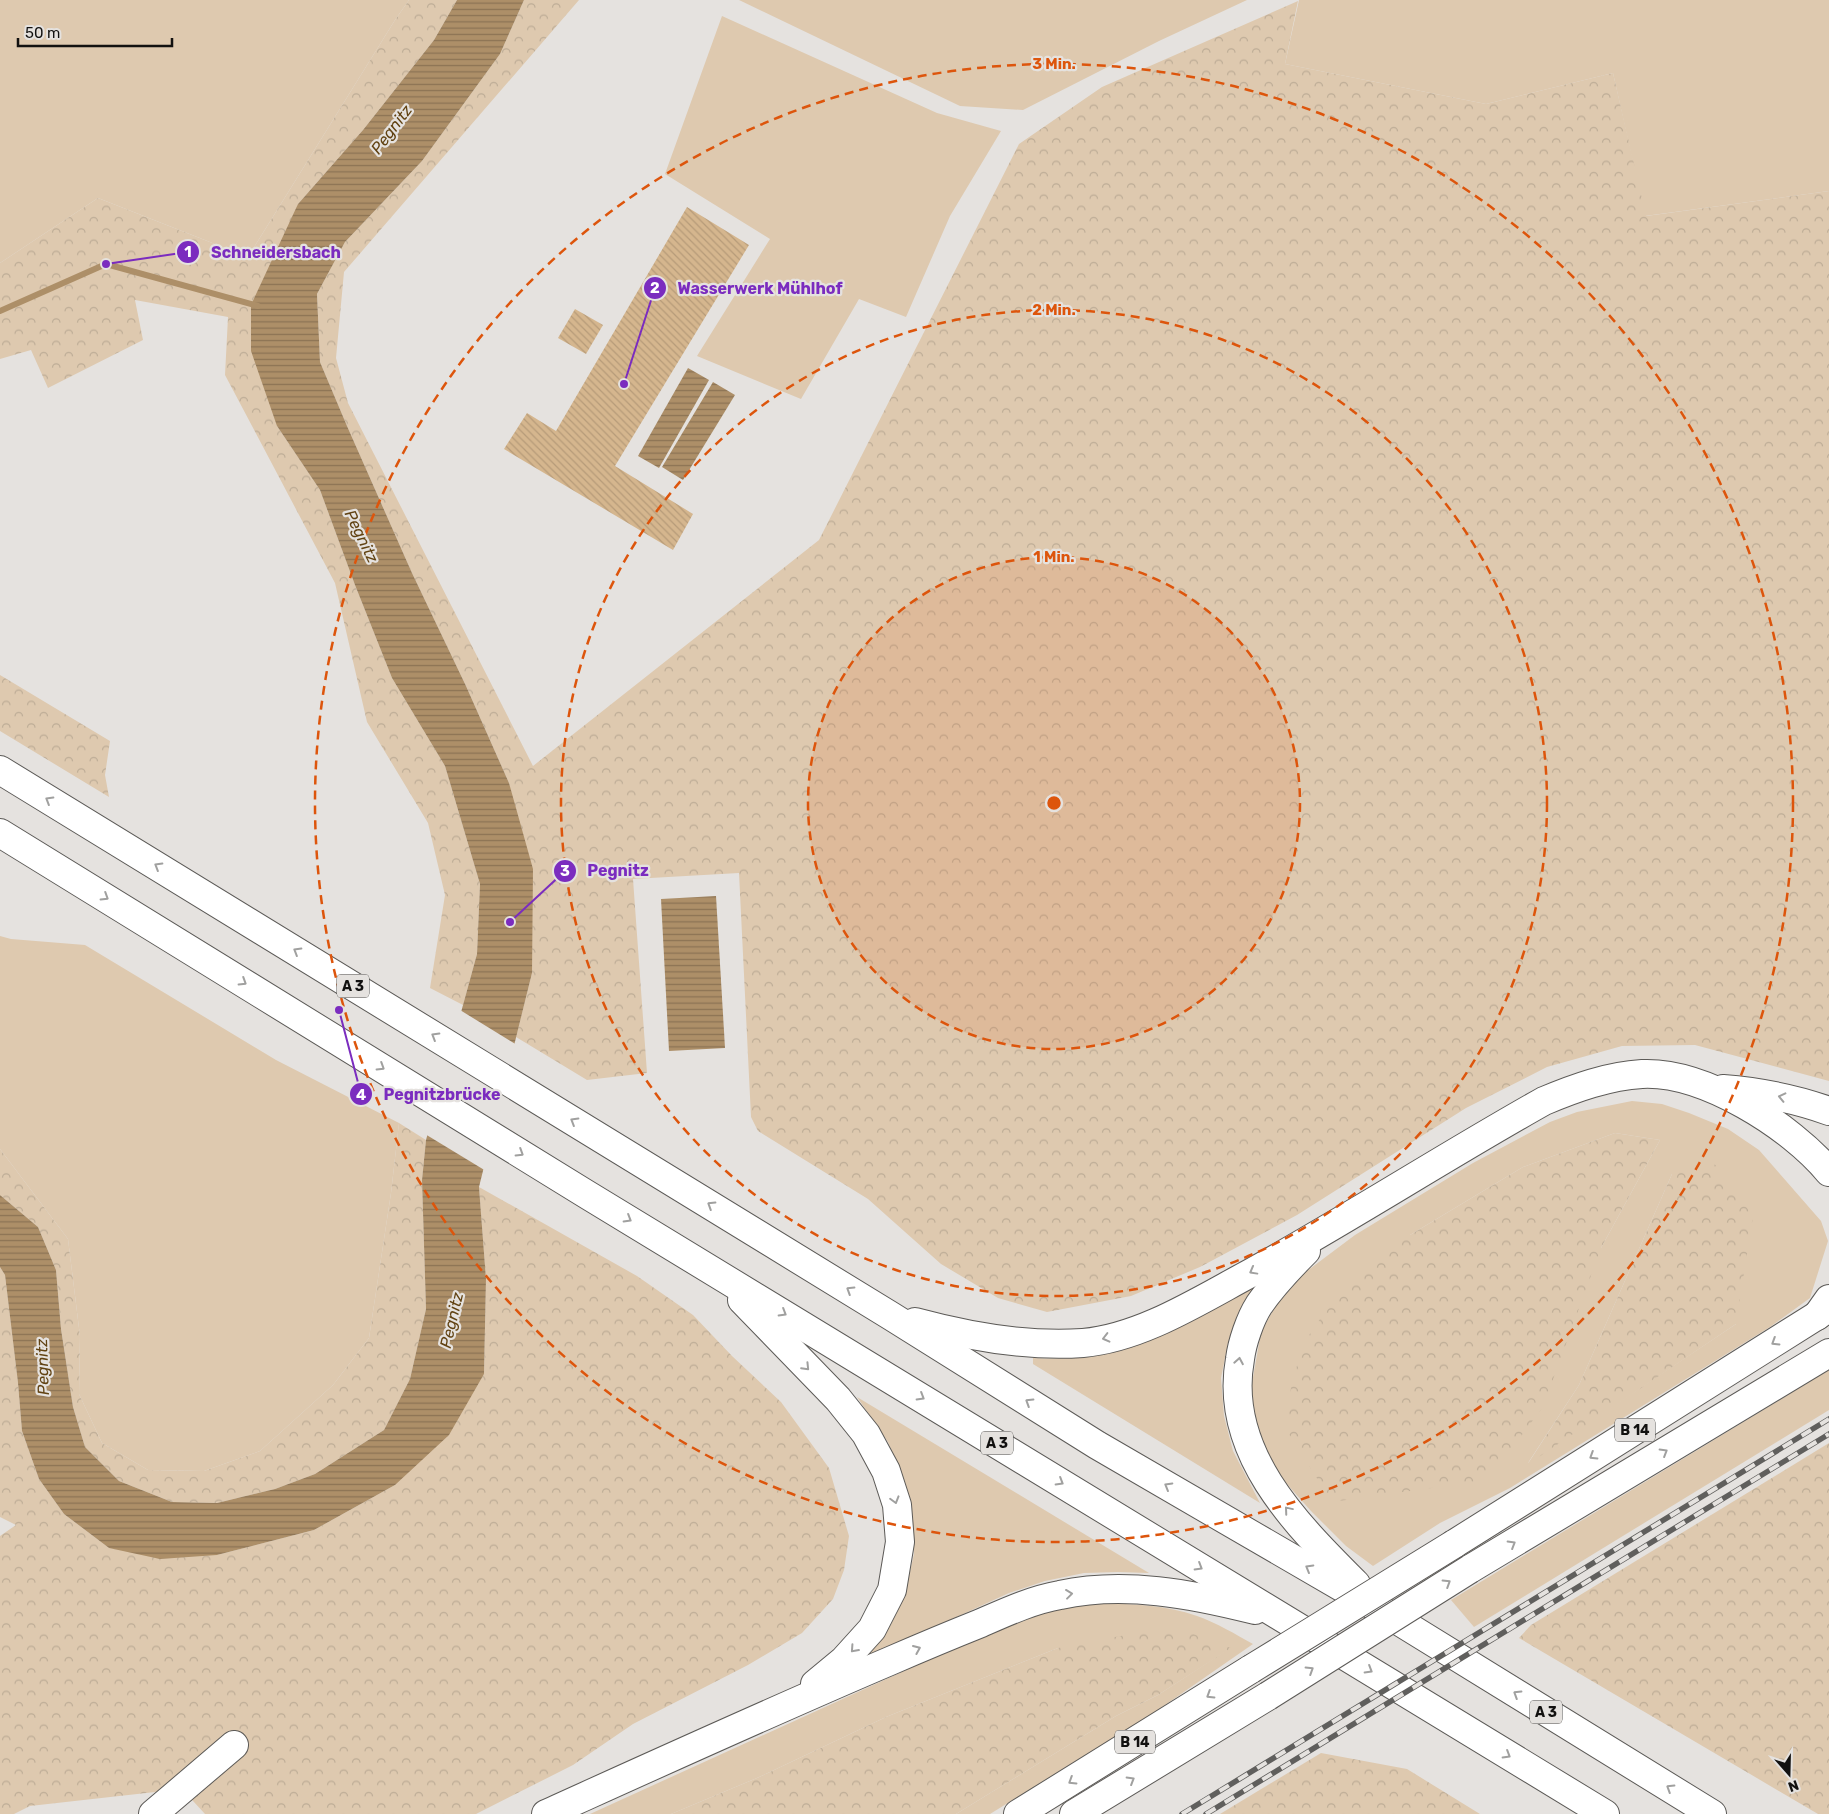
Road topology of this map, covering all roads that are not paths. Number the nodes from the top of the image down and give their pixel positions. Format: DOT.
graph roads {
  1 [pos="0,770"];
  2 [pos="0,833"];
  3 [pos="1710,1088"];
  4 [pos="1829,1111"];
  5 [pos="1829,1172"];
  6 [pos="1326,1230"];
  7 [pos="711,1269"];
  8 [pos="1825,1308"];
  9 [pos="892,1316"];
  10 [pos="1829,1354"];
  11 [pos="1381,1610"];
  12 [pos="1282,1618"];
  13 [pos="792,1703"];
  14 [pos="234,1745"];
  15 [pos="153,1814"];
  16 [pos="546,1814"];
  17 [pos="1018,1814"];
  18 [pos="1074,1814"];
  19 [pos="1604,1814"];
  20 [pos="1712,1814"];
  9 -- 1 [label="main road, A 3, one-way"];
  2 -- 7 [label="main road, A 3, one-way"];
  4 -- 3 [label="main road, one-way"];
  3 -- 5 [label="main road"];
  3 -- 6 [label="main road"];
  6 -- 9 [label="main road, one-way"];
  11 -- 6 [label="main road, one-way"];
  7 -- 12 [label="main road, A 3, one-way"];
  7 -- 13 [label="main road, one-way"];
  8 -- 17 [label="main road, B 14, one-way, bridge"];
  11 -- 9 [label="main road, A 3, one-way"];
  18 -- 10 [label="main road, B 14, one-way, bridge"];
  20 -- 11 [label="main road, A 3, one-way"];
  13 -- 12 [label="main road, one-way"];
  12 -- 19 [label="main road, A 3, one-way"];
  13 -- 16 [label="main road"];
  14 -- 15 [label="main road"];
}
